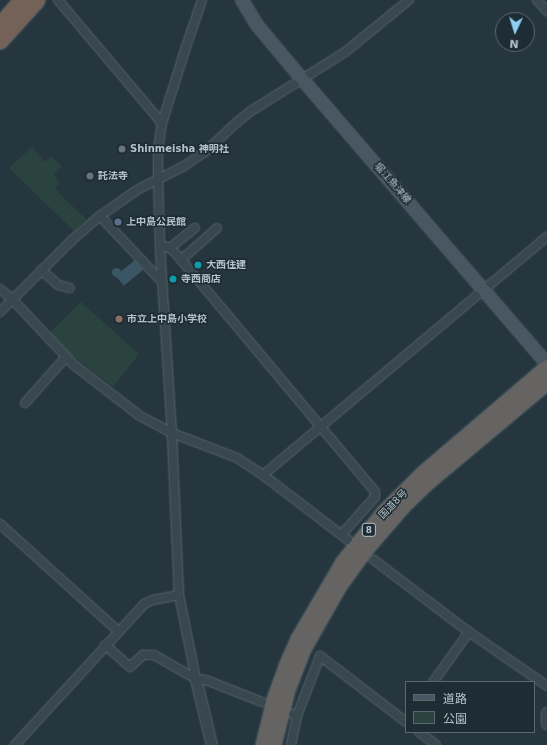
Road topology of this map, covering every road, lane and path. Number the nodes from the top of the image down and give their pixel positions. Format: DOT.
graph roads {
  1 [pos="21,0"];
  2 [pos="37,0"];
  3 [pos="202,0"];
  4 [pos="242,0"];
  5 [pos="409,0"];
  6 [pos="538,0"];
  7 [pos="60,3"];
  8 [pos="547,11"];
  9 [pos="0,24"];
  10 [pos="0,41"];
  11 [pos="302,79"];
  12 [pos="162,123"];
  13 [pos="158,179"];
  14 [pos="100,216"];
  15 [pos="195,228"];
  16 [pos="217,228"];
  17 [pos="547,237"];
  18 [pos="160,245"];
  19 [pos="170,248"];
  20 [pos="181,260"];
  21 [pos="41,270"];
  22 [pos="162,282"];
  23 [pos="70,288"];
  24 [pos="0,289"];
  25 [pos="484,290"];
  26 [pos="12,300"];
  27 [pos="0,312"];
  28 [pos="66,358"];
  29 [pos="547,364"];
  30 [pos="547,367"];
  31 [pos="547,383"];
  32 [pos="25,403"];
  33 [pos="319,426"];
  34 [pos="172,433"];
  35 [pos="263,475"];
  36 [pos="0,524"];
  37 [pos="374,560"];
  38 [pos="179,595"];
  39 [pos="118,631"];
  40 [pos="469,632"];
  41 [pos="105,645"];
  42 [pos="196,679"];
  43 [pos="434,681"];
  44 [pos="547,686"];
  45 [pos="262,702"];
  46 [pos="547,714"];
  47 [pos="405,719"];
  48 [pos="547,724"];
  49 [pos="420,733"];
  50 [pos="15,745"];
  51 [pos="212,745"];
  52 [pos="263,745"];
  53 [pos="274,745"];
  54 [pos="291,745"];
  55 [pos="436,745"];
  1 -- 9 [label="highway"];
  2 -- 10 [label="highway"];
  3 -- 12 [label="street"];
  4 -- 11 [label="main road, 堀江魚津線"];
  5 -- 11 [label="street"];
  6 -- 8 [label="street"];
  7 -- 12 [label="street"];
  11 -- 13 [label="street"];
  11 -- 25 [label="main road, 堀江魚津線"];
  12 -- 13 [label="street"];
  13 -- 14 [label="street"];
  13 -- 18 [label="street"];
  14 -- 21 [label="street"];
  14 -- 22 [label="street"];
  15 -- 19 [label="street"];
  16 -- 20 [label="street"];
  17 -- 25 [label="street"];
  18 -- 19 [label="street"];
  18 -- 22 [label="street"];
  19 -- 20 [label="street"];
  20 -- 33 [label="street"];
  21 -- 23 [label="street"];
  21 -- 26 [label="street"];
  22 -- 34 [label="street"];
  24 -- 26 [label="street"];
  25 -- 29 [label="main road, 堀江魚津線"];
  25 -- 33 [label="street"];
  26 -- 27 [label="street"];
  26 -- 28 [label="street"];
  28 -- 32 [label="street"];
  28 -- 34 [label="street"];
  30 -- 52 [label="highway, 国道8号 / 8"];
  31 -- 53 [label="highway, 国道8号 / 8"];
  33 -- 35 [label="street"];
  33 -- 35 [label="street"];
  34 -- 35 [label="street"];
  34 -- 38 [label="street"];
  36 -- 39 [label="street"];
  37 -- 40 [label="street"];
  38 -- 39 [label="street"];
  38 -- 42 [label="street"];
  39 -- 41 [label="street"];
  40 -- 43 [label="street"];
  40 -- 44 [label="street"];
  41 -- 42 [label="street"];
  41 -- 50 [label="street"];
  42 -- 45 [label="street"];
  42 -- 51 [label="street"];
  46 -- 48 [label="street"];
  47 -- 54 [label="street"];
  49 -- 55 [label="street"];
}
